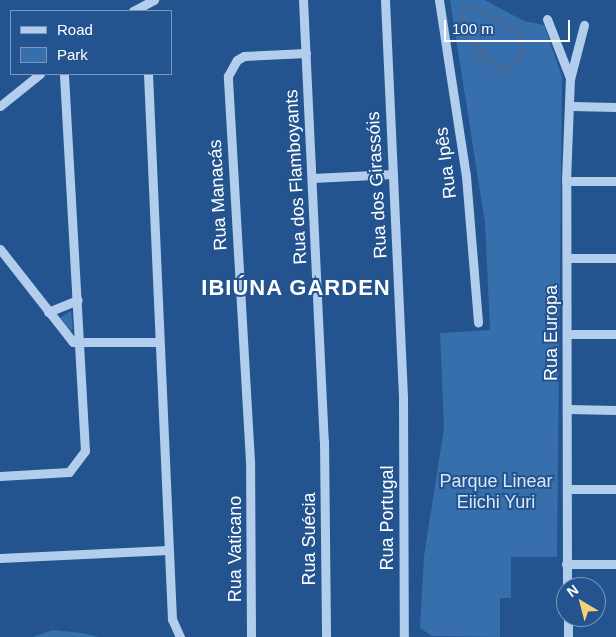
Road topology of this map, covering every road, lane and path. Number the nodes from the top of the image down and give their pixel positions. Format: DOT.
graph roads {
  1 [pos="154,0"];
  2 [pos="303,0"];
  3 [pos="385,0"];
  4 [pos="439,0"];
  5 [pos="138,10"];
  6 [pos="547,19"];
  7 [pos="584,25"];
  8 [pos="306,53"];
  9 [pos="39,75"];
  10 [pos="64,75"];
  11 [pos="148,75"];
  12 [pos="570,79"];
  13 [pos="0,106"];
  14 [pos="570,106"];
  15 [pos="616,107"];
  16 [pos="393,174"];
  17 [pos="313,178"];
  18 [pos="566,181"];
  19 [pos="616,181"];
  20 [pos="0,249"];
  21 [pos="567,258"];
  22 [pos="616,258"];
  23 [pos="78,300"];
  24 [pos="48,312"];
  25 [pos="478,323"];
  26 [pos="568,334"];
  27 [pos="616,334"];
  28 [pos="158,342"];
  29 [pos="81,345"];
  30 [pos="403,399"];
  31 [pos="568,409"];
  32 [pos="616,410"];
  33 [pos="324,441"];
  34 [pos="250,461"];
  35 [pos="0,476"];
  36 [pos="568,489"];
  37 [pos="616,489"];
  38 [pos="168,550"];
  39 [pos="0,558"];
  40 [pos="566,564"];
  41 [pos="616,564"];
  42 [pos="567,577"];
  43 [pos="180,637"];
  44 [pos="251,637"];
  45 [pos="326,637"];
  46 [pos="404,637"];
  1 -- 5 [label="street"];
  2 -- 8 [label="street, Rua dos Flamboyants"];
  3 -- 16 [label="street, Rua dos Girassóis"];
  4 -- 25 [label="street, Rua Ipês"];
  6 -- 12 [label="street, Rua Europa"];
  7 -- 12 [label="street, Rua Europa"];
  8 -- 17 [label="street, Rua dos Flamboyants"];
  8 -- 34 [label="street, Rua Manacás"];
  9 -- 13 [label="street"];
  10 -- 23 [label="street"];
  11 -- 28 [label="street"];
  12 -- 14 [label="street, Rua Europa"];
  14 -- 15 [label="street"];
  14 -- 18 [label="street, Rua Europa"];
  16 -- 17 [label="street"];
  16 -- 30 [label="street, Rua dos Girassóis"];
  17 -- 33 [label="street, Rua dos Flamboyants"];
  18 -- 19 [label="street"];
  18 -- 21 [label="street, Rua Europa"];
  20 -- 24 [label="street"];
  21 -- 22 [label="street"];
  21 -- 26 [label="street, Rua Europa"];
  23 -- 24 [label="street"];
  23 -- 29 [label="street"];
  24 -- 29 [label="street"];
  26 -- 27 [label="street"];
  26 -- 31 [label="street, Rua Europa"];
  28 -- 29 [label="street"];
  28 -- 38 [label="street"];
  29 -- 35 [label="street"];
  30 -- 46 [label="street, Rua Portugal"];
  31 -- 32 [label="street"];
  31 -- 36 [label="street, Rua Europa"];
  33 -- 45 [label="street, Rua Suécia"];
  34 -- 44 [label="street, Rua Vaticano"];
  36 -- 37 [label="street"];
  36 -- 40 [label="street, Rua Europa"];
  38 -- 39 [label="street"];
  38 -- 43 [label="street"];
  40 -- 41 [label="street"];
  40 -- 42 [label="street, Rua Europa"];
}
